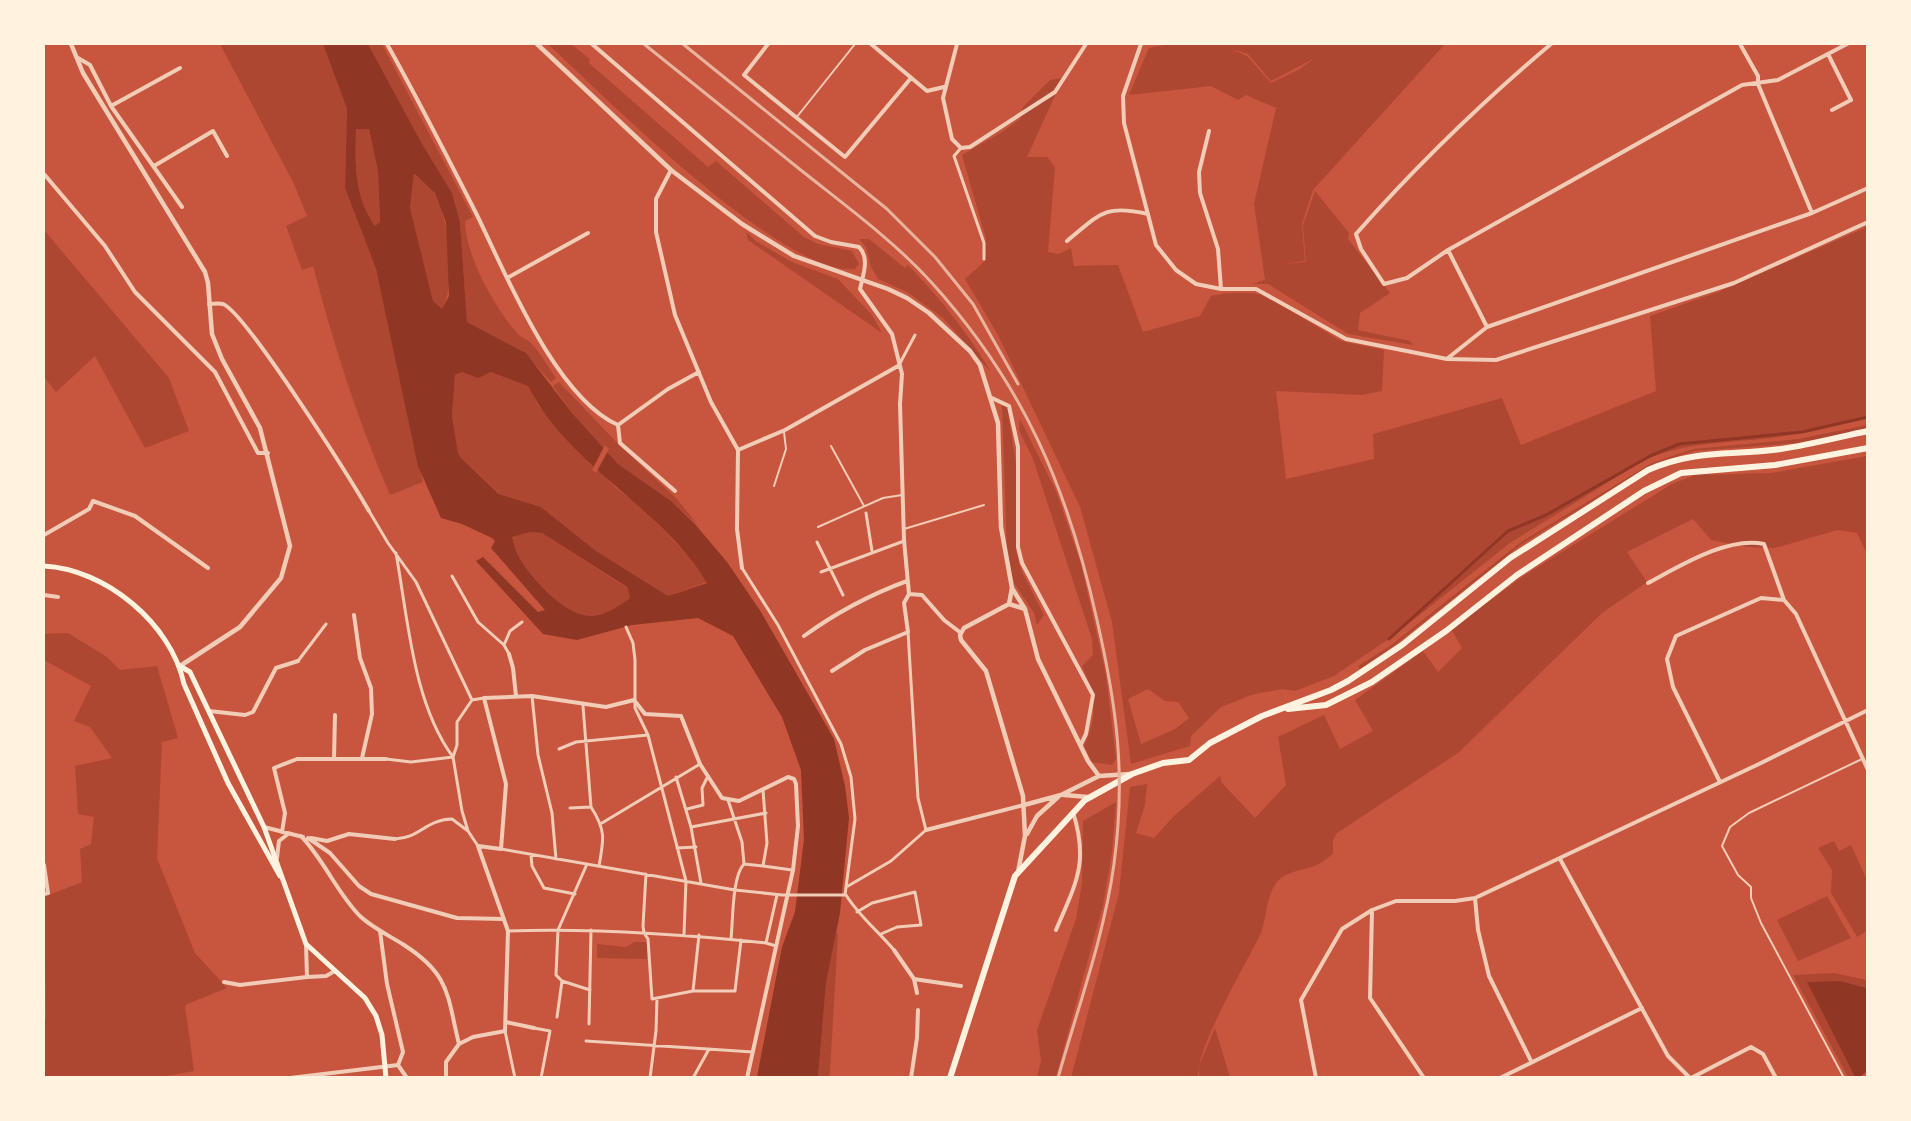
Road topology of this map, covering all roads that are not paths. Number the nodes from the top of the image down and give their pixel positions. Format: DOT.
graph roads {
  1 [pos="71,44"];
  2 [pos="387,44"];
  3 [pos="537,44"];
  4 [pos="592,44"];
  5 [pos="768,44"];
  6 [pos="855,44"];
  7 [pos="870,44"];
  8 [pos="957,44"];
  9 [pos="1086,44"];
  10 [pos="1141,44"];
  11 [pos="1551,44"];
  12 [pos="1740,44"];
  13 [pos="1847,44"];
  14 [pos="1828,54"];
  15 [pos="78,58"];
  16 [pos="180,68"];
  17 [pos="912,78"];
  18 [pos="1758,84"];
  19 [pos="944,87"];
  20 [pos="111,106"];
  21 [pos="1832,110"];
  22 [pos="796,118"];
  23 [pos="1209,131"];
  24 [pos="961,148"];
  25 [pos="227,156"];
  26 [pos="154,166"];
  27 [pos="671,170"];
  28 [pos="44,174"];
  29 [pos="1868,188"];
  30 [pos="182,207"];
  31 [pos="1812,213"];
  32 [pos="1149,214"];
  33 [pos="1868,222"];
  34 [pos="588,233"];
  35 [pos="1067,241"];
  36 [pos="1448,250"];
  37 [pos="984,259"];
  38 [pos="507,278"];
  39 [pos="862,280"];
  40 [pos="1221,289"];
  41 [pos="209,304"];
  42 [pos="1487,327"];
  43 [pos="915,335"];
  44 [pos="1447,358"];
  45 [pos="898,366"];
  46 [pos="699,372"];
  47 [pos="992,398"];
  48 [pos="618,425"];
  49 [pos="785,429"];
  50 [pos="1868,431"];
  51 [pos="831,446"];
  52 [pos="1868,448"];
  53 [pos="738,450"];
  54 [pos="268,453"];
  55 [pos="774,486"];
  56 [pos="675,491"];
  57 [pos="903,495"];
  58 [pos="984,506"];
  59 [pos="864,507"];
  60 [pos="369,511"];
  61 [pos="866,513"];
  62 [pos="818,527"];
  63 [pos="904,529"];
  64 [pos="44,535"];
  65 [pos="904,540"];
  66 [pos="817,542"];
  67 [pos="395,551"];
  68 [pos="872,551"];
  69 [pos="44,566"];
  70 [pos="208,568"];
  71 [pos="742,568"];
  72 [pos="830,569"];
  73 [pos="821,572"];
  74 [pos="452,576"];
  75 [pos="907,581"];
  76 [pos="1648,583"];
  77 [pos="1012,588"];
  78 [pos="909,594"];
  79 [pos="44,595"];
  80 [pos="843,595"];
  81 [pos="58,597"];
  82 [pos="1784,600"];
  83 [pos="1009,604"];
  84 [pos="1025,609"];
  85 [pos="354,615"];
  86 [pos="522,622"];
  87 [pos="326,624"];
  88 [pos="626,627"];
  89 [pos="908,632"];
  90 [pos="961,633"];
  91 [pos="804,636"];
  92 [pos="504,645"];
  93 [pos="509,654"];
  94 [pos="298,661"];
  95 [pos="180,666"];
  96 [pos="831,671"];
  97 [pos="516,696"];
  98 [pos="532,696"];
  99 [pos="484,698"];
  100 [pos="472,700"];
  101 [pos="634,700"];
  102 [pos="583,706"];
  103 [pos="1278,709"];
  104 [pos="1868,710"];
  105 [pos="209,711"];
  106 [pos="335,716"];
  107 [pos="1844,721"];
  108 [pos="648,735"];
  109 [pos="587,741"];
  110 [pos="1081,744"];
  111 [pos="559,749"];
  112 [pos="1868,756"];
  113 [pos="453,757"];
  114 [pos="334,758"];
  115 [pos="362,758"];
  116 [pos="386,759"];
  117 [pos="1862,759"];
  118 [pos="700,764"];
  119 [pos="1868,770"];
  120 [pos="1132,774"];
  121 [pos="708,776"];
  122 [pos="1099,776"];
  123 [pos="676,777"];
  124 [pos="1720,782"];
  125 [pos="661,786"];
  126 [pos="763,790"];
  127 [pos="1061,795"];
  128 [pos="1089,797"];
  129 [pos="728,800"];
  130 [pos="1024,804"];
  131 [pos="591,807"];
  132 [pos="570,808"];
  133 [pos="687,809"];
  134 [pos="1073,811"];
  135 [pos="767,813"];
  136 [pos="247,819"];
  137 [pos="735,821"];
  138 [pos="602,823"];
  139 [pos="264,827"];
  140 [pos="691,827"];
  141 [pos="927,830"];
  142 [pos="468,831"];
  143 [pos="282,832"];
  144 [pos="288,833"];
  145 [pos="1025,836"];
  146 [pos="302,837"];
  147 [pos="308,838"];
  148 [pos="395,838"];
  149 [pos="478,846"];
  150 [pos="696,847"];
  151 [pos="677,848"];
  152 [pos="501,849"];
  153 [pos="531,855"];
  154 [pos="277,858"];
  155 [pos="556,859"];
  156 [pos="1560,859"];
  157 [pos="586,864"];
  158 [pos="744,864"];
  159 [pos="44,865"];
  160 [pos="599,866"];
  161 [pos="763,866"];
  162 [pos="793,870"];
  163 [pos="1018,872"];
  164 [pos="646,874"];
  165 [pos="282,880"];
  166 [pos="686,881"];
  167 [pos="701,883"];
  168 [pos="846,887"];
  169 [pos="735,890"];
  170 [pos="44,894"];
  171 [pos="574,894"];
  172 [pos="777,894"];
  173 [pos="844,895"];
  174 [pos="1475,898"];
  175 [pos="1372,910"];
  176 [pos="857,912"];
  177 [pos="504,919"];
  178 [pos="380,930"];
  179 [pos="558,930"];
  180 [pos="591,930"];
  181 [pos="1056,930"];
  182 [pos="508,931"];
  183 [pos="644,933"];
  184 [pos="684,934"];
  185 [pos="881,934"];
  186 [pos="699,935"];
  187 [pos="731,939"];
  188 [pos="741,940"];
  189 [pos="766,943"];
  190 [pos="306,944"];
  191 [pos="777,947"];
  192 [pos="894,950"];
  193 [pos="334,971"];
  194 [pos="307,977"];
  195 [pos="914,979"];
  196 [pos="562,981"];
  197 [pos="224,982"];
  198 [pos="961,986"];
  199 [pos="590,990"];
  200 [pos="693,991"];
  201 [pos="916,993"];
  202 [pos="657,998"];
  203 [pos="1642,1008"];
  204 [pos="918,1011"];
  205 [pos="557,1017"];
  206 [pos="506,1022"];
  207 [pos="589,1024"];
  208 [pos="534,1028"];
  209 [pos="505,1031"];
  210 [pos="586,1041"];
  211 [pos="459,1044"];
  212 [pos="655,1045"];
  213 [pos="709,1049"];
  214 [pos="754,1052"];
  215 [pos="1531,1061"];
  216 [pos="385,1065"];
  217 [pos="398,1065"];
  218 [pos="290,1077"];
  219 [pos="386,1077"];
  220 [pos="407,1077"];
  221 [pos="446,1077"];
  222 [pos="515,1077"];
  223 [pos="541,1077"];
  224 [pos="650,1077"];
  225 [pos="693,1077"];
  226 [pos="747,1077"];
  227 [pos="911,1077"];
  228 [pos="950,1077"];
  229 [pos="1316,1077"];
  230 [pos="1424,1077"];
  231 [pos="1503,1077"];
  232 [pos="1690,1077"];
  233 [pos="1776,1077"];
  234 [pos="1844,1077"];
  1 -- 15 [label="street"];
  2 -- 38 [label="street"];
  3 -- 27 [label="street"];
  4 -- 39 [label="street"];
  5 -- 22 [label="street"];
  6 -- 22 [label="lane"];
  7 -- 17 [label="street"];
  8 -- 19 [label="street"];
  9 -- 24 [label="street"];
  10 -- 32 [label="street"];
  11 -- 36 [label="street"];
  12 -- 18 [label="street"];
  13 -- 14 [label="street"];
  14 -- 18 [label="street"];
  14 -- 21 [label="street"];
  15 -- 20 [label="street"];
  15 -- 41 [label="street"];
  16 -- 20 [label="street"];
  17 -- 19 [label="street"];
  17 -- 22 [label="street"];
  18 -- 31 [label="street"];
  18 -- 36 [label="street"];
  19 -- 24 [label="street"];
  20 -- 26 [label="street"];
  23 -- 40 [label="street"];
  24 -- 37 [label="street"];
  25 -- 26 [label="street"];
  26 -- 30 [label="street"];
  27 -- 39 [label="street"];
  27 -- 46 [label="street"];
  28 -- 54 [label="street"];
  29 -- 31 [label="street"];
  31 -- 42 [label="street"];
  32 -- 35 [label="street"];
  32 -- 40 [label="street"];
  33 -- 44 [label="street"];
  34 -- 38 [label="street"];
  36 -- 42 [label="street"];
  38 -- 48 [label="street"];
  39 -- 45 [label="street"];
  39 -- 47 [label="street"];
  40 -- 44 [label="street"];
  41 -- 54 [label="street"];
  41 -- 60 [label="street"];
  42 -- 44 [label="street"];
  43 -- 45 [label="street"];
  45 -- 49 [label="street"];
  45 -- 57 [label="street"];
  46 -- 48 [label="street"];
  46 -- 53 [label="street"];
  47 -- 77 [label="street"];
  47 -- 110 [label="street"];
  48 -- 56 [label="street"];
  49 -- 53 [label="street"];
  49 -- 55 [label="lane"];
  50 -- 103 [label="main road"];
  51 -- 59 [label="lane"];
  52 -- 103 [label="main road"];
  53 -- 71 [label="street"];
  54 -- 95 [label="street"];
  57 -- 59 [label="lane"];
  57 -- 63 [label="street"];
  58 -- 63 [label="lane"];
  59 -- 62 [label="lane"];
  60 -- 67 [label="street"];
  61 -- 68 [label="street"];
  63 -- 65 [label="street"];
  64 -- 70 [label="street"];
  65 -- 68 [label="street"];
  65 -- 75 [label="street"];
  66 -- 72 [label="street"];
  67 -- 100 [label="street"];
  67 -- 113 [label="street"];
  68 -- 72 [label="street"];
  69 -- 95 [label="main road"];
  71 -- 168 [label="street"];
  72 -- 73 [label="street"];
  72 -- 80 [label="street"];
  74 -- 92 [label="street"];
  75 -- 78 [label="street"];
  75 -- 91 [label="street"];
  76 -- 82 [label="street"];
  77 -- 83 [label="street"];
  77 -- 84 [label="street"];
  78 -- 89 [label="street"];
  78 -- 90 [label="street"];
  79 -- 81 [label="street"];
  82 -- 107 [label="street"];
  82 -- 124 [label="street"];
  83 -- 84 [label="street"];
  83 -- 90 [label="street"];
  84 -- 110 [label="street"];
  85 -- 115 [label="street"];
  86 -- 92 [label="street"];
  87 -- 94 [label="street"];
  88 -- 101 [label="street"];
  89 -- 96 [label="street"];
  89 -- 141 [label="street"];
  90 -- 130 [label="street"];
  92 -- 93 [label="street"];
  93 -- 97 [label="street"];
  94 -- 105 [label="street"];
  95 -- 105 [label="main road"];
  95 -- 136 [label="main road"];
  97 -- 98 [label="street"];
  97 -- 99 [label="street"];
  98 -- 102 [label="street"];
  98 -- 155 [label="street"];
  99 -- 100 [label="street"];
  99 -- 152 [label="street"];
  100 -- 113 [label="street"];
  101 -- 102 [label="street"];
  101 -- 108 [label="street"];
  101 -- 118 [label="street"];
  102 -- 109 [label="street"];
  103 -- 120 [label="main road"];
  104 -- 107 [label="street"];
  105 -- 139 [label="main road"];
  106 -- 114 [label="street"];
  107 -- 117 [label="street"];
  107 -- 124 [label="street"];
  108 -- 109 [label="street"];
  108 -- 125 [label="street"];
  109 -- 111 [label="street"];
  109 -- 131 [label="street"];
  110 -- 122 [label="street"];
  112 -- 117 [label="street"];
  113 -- 116 [label="street"];
  113 -- 142 [label="street"];
  114 -- 115 [label="street"];
  114 -- 143 [label="street"];
  115 -- 116 [label="street"];
  117 -- 119 [label="street"];
  117 -- 234 [label="lane"];
  118 -- 121 [label="street"];
  118 -- 123 [label="street"];
  120 -- 122 [label="street"];
  120 -- 128 [label="main road"];
  121 -- 129 [label="street"];
  121 -- 133 [label="street"];
  122 -- 127 [label="street"];
  123 -- 125 [label="street"];
  123 -- 133 [label="street"];
  124 -- 156 [label="street"];
  125 -- 138 [label="street"];
  125 -- 151 [label="street"];
  126 -- 129 [label="street"];
  126 -- 135 [label="street"];
  126 -- 162 [label="street"];
  127 -- 128 [label="street"];
  127 -- 130 [label="street"];
  127 -- 145 [label="street"];
  128 -- 134 [label="main road"];
  129 -- 137 [label="street"];
  130 -- 141 [label="street"];
  130 -- 145 [label="street"];
  131 -- 132 [label="street"];
  131 -- 138 [label="street"];
  133 -- 140 [label="street"];
  134 -- 163 [label="main road"];
  134 -- 181 [label="street"];
  135 -- 137 [label="street"];
  135 -- 161 [label="street"];
  136 -- 139 [label="main road"];
  136 -- 165 [label="main road"];
  137 -- 140 [label="street"];
  137 -- 158 [label="street"];
  138 -- 160 [label="street"];
  139 -- 143 [label="street"];
  139 -- 154 [label="main road"];
  140 -- 150 [label="street"];
  141 -- 168 [label="street"];
  142 -- 148 [label="street"];
  142 -- 149 [label="street"];
  143 -- 144 [label="street"];
  144 -- 146 [label="street"];
  144 -- 154 [label="street"];
  145 -- 163 [label="street"];
  146 -- 147 [label="street"];
  146 -- 178 [label="street"];
  147 -- 148 [label="street"];
  147 -- 177 [label="street"];
  149 -- 152 [label="street"];
  149 -- 177 [label="street"];
  150 -- 151 [label="street"];
  150 -- 167 [label="street"];
  151 -- 166 [label="street"];
  152 -- 153 [label="street"];
  153 -- 155 [label="street"];
  153 -- 171 [label="street"];
  154 -- 165 [label="main road"];
  155 -- 157 [label="street"];
  156 -- 174 [label="street"];
  156 -- 203 [label="street"];
  157 -- 160 [label="street"];
  157 -- 171 [label="street"];
  158 -- 161 [label="street"];
  158 -- 169 [label="street"];
  159 -- 170 [label="street"];
  160 -- 164 [label="street"];
  161 -- 162 [label="street"];
  162 -- 191 [label="street"];
  163 -- 228 [label="main road"];
  164 -- 166 [label="street"];
  164 -- 183 [label="street"];
  165 -- 190 [label="main road"];
  166 -- 167 [label="street"];
  166 -- 184 [label="street"];
  167 -- 169 [label="street"];
  168 -- 173 [label="street"];
  169 -- 172 [label="street"];
  169 -- 187 [label="street"];
  171 -- 179 [label="street"];
  172 -- 173 [label="street"];
  172 -- 189 [label="street"];
  173 -- 176 [label="street"];
  174 -- 175 [label="street"];
  174 -- 215 [label="street"];
  175 -- 229 [label="street"];
  175 -- 230 [label="street"];
  176 -- 185 [label="street"];
  176 -- 185 [label="street"];
  177 -- 182 [label="street"];
  178 -- 211 [label="street"];
  178 -- 217 [label="street"];
  179 -- 180 [label="street"];
  179 -- 182 [label="street"];
  179 -- 196 [label="street"];
  180 -- 183 [label="street"];
  180 -- 199 [label="street"];
  182 -- 206 [label="street"];
  183 -- 184 [label="street"];
  183 -- 202 [label="street"];
  184 -- 186 [label="street"];
  185 -- 192 [label="street"];
  186 -- 187 [label="street"];
  186 -- 200 [label="street"];
  187 -- 188 [label="street"];
  188 -- 189 [label="street"];
  188 -- 200 [label="street"];
  189 -- 191 [label="street"];
  190 -- 193 [label="main road"];
  190 -- 194 [label="street"];
  191 -- 214 [label="street"];
  192 -- 195 [label="street"];
  193 -- 194 [label="street"];
  193 -- 216 [label="main road"];
  194 -- 197 [label="street"];
  195 -- 198 [label="street"];
  195 -- 201 [label="street"];
  196 -- 199 [label="street"];
  196 -- 205 [label="street"];
  199 -- 207 [label="street"];
  200 -- 202 [label="street"];
  202 -- 212 [label="street"];
  203 -- 215 [label="street"];
  203 -- 232 [label="street"];
  204 -- 227 [label="street"];
  206 -- 208 [label="street"];
  206 -- 209 [label="street"];
  208 -- 223 [label="street"];
  209 -- 211 [label="street"];
  209 -- 222 [label="street"];
  210 -- 212 [label="street"];
  211 -- 221 [label="street"];
  212 -- 213 [label="street"];
  212 -- 224 [label="street"];
  213 -- 214 [label="street"];
  213 -- 225 [label="street"];
  214 -- 226 [label="street"];
  215 -- 231 [label="street"];
  216 -- 217 [label="street"];
  216 -- 218 [label="street"];
  216 -- 219 [label="main road"];
  217 -- 220 [label="street"];
  232 -- 233 [label="street"];
}
